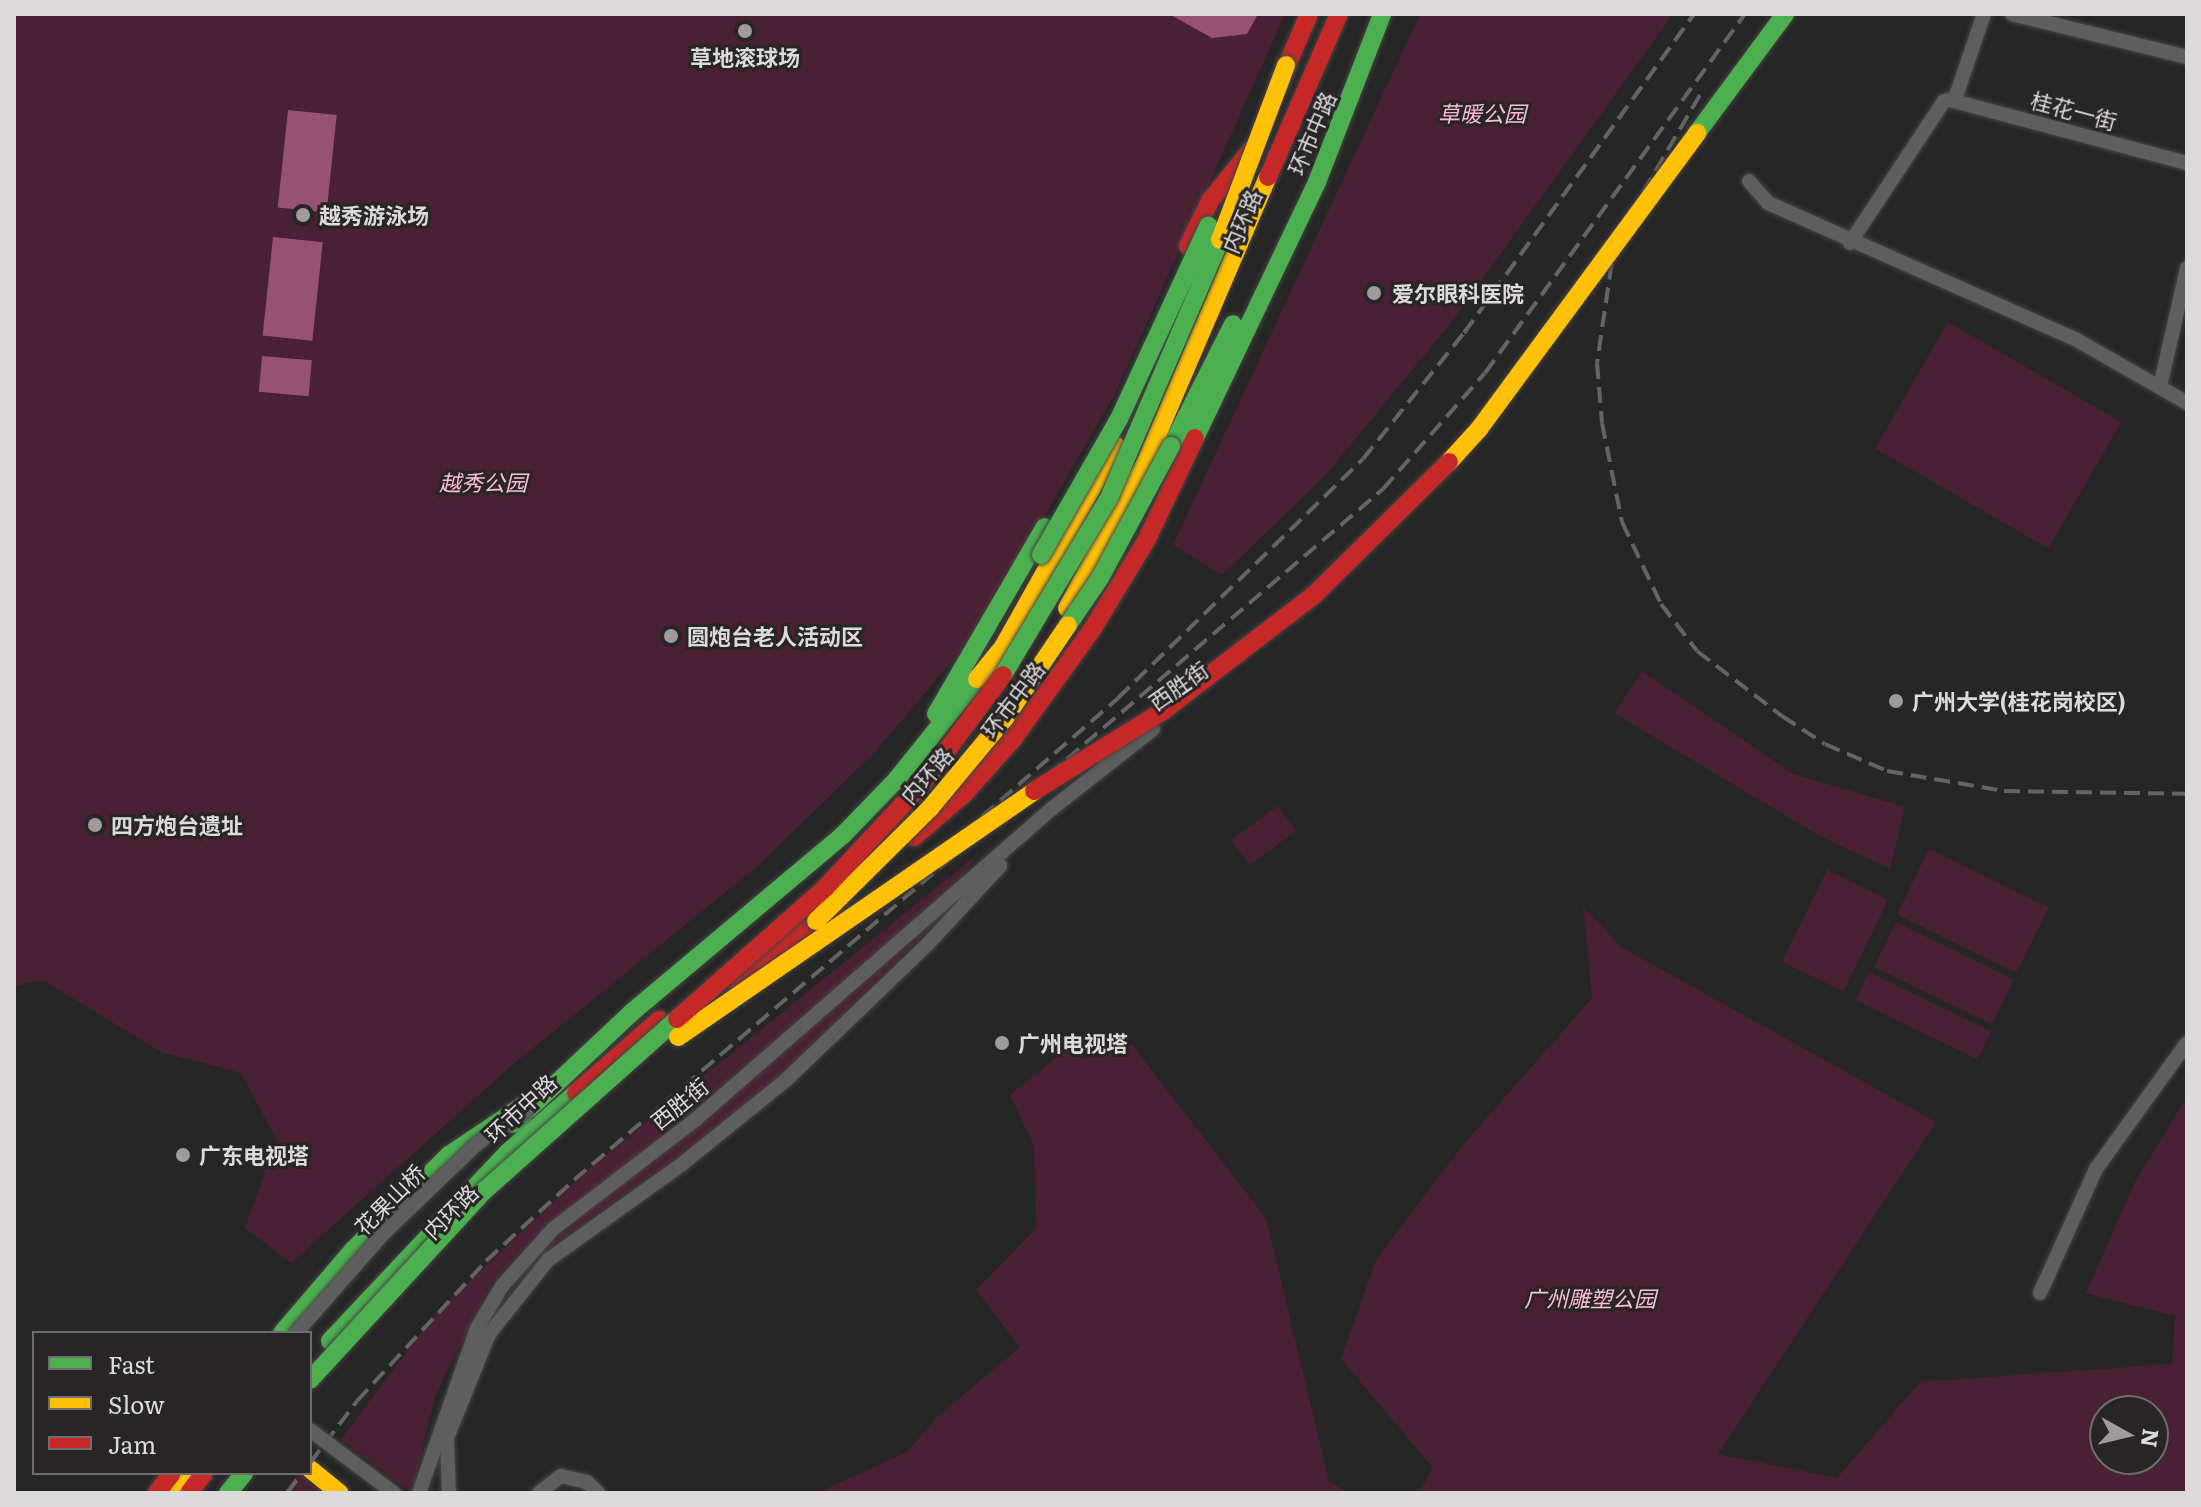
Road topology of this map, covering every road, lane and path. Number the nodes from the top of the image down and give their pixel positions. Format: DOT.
graph roads {
  1 [pos="1308,14"];
  2 [pos="1339,14"];
  3 [pos="1354,14"];
  4 [pos="1379,14"];
  5 [pos="1785,14"];
  6 [pos="1984,14"];
  7 [pos="2012,14"];
  8 [pos="2187,57"];
  9 [pos="1286,65"];
  10 [pos="1950,100"];
  11 [pos="1251,150"];
  12 [pos="2187,163"];
  13 [pos="1749,181"];
  14 [pos="1850,243"];
  15 [pos="2187,268"];
  16 [pos="2160,387"];
  17 [pos="2187,403"];
  18 [pos="1171,446"];
  19 [pos="1289,629"];
  20 [pos="897,779"];
  21 [pos="1054,807"];
  22 [pos="947,811"];
  23 [pos="837,876"];
  24 [pos="762,937"];
  25 [pos="773,954"];
  26 [pos="678,1037"];
  27 [pos="2187,1043"];
  28 [pos="543,1095"];
  29 [pos="526,1111"];
  30 [pos="2040,1293"];
  31 [pos="284,1331"];
  32 [pos="298,1331"];
  33 [pos="312,1337"];
  34 [pos="312,1363"];
  35 [pos="312,1378"];
  36 [pos="312,1390"];
  37 [pos="312,1400"];
  38 [pos="312,1432"];
  39 [pos="447,1439"];
  40 [pos="312,1471"];
  41 [pos="170,1475"];
  42 [pos="185,1475"];
  43 [pos="202,1475"];
  44 [pos="222,1475"];
  45 [pos="233,1475"];
  46 [pos="242,1475"];
  47 [pos="250,1475"];
  48 [pos="157,1493"];
  49 [pos="171,1493"];
  50 [pos="189,1493"];
  51 [pos="208,1493"];
  52 [pos="219,1493"];
  53 [pos="228,1493"];
  54 [pos="236,1493"];
  55 [pos="340,1493"];
  56 [pos="394,1493"];
  57 [pos="419,1493"];
  58 [pos="429,1493"];
  59 [pos="449,1493"];
  60 [pos="539,1493"];
  61 [pos="598,1493"];
  1 -- 9 [label="main road, 内环路"];
  1 -- 11 [label="main road, 环市中路"];
  2 -- 23 [label="main road"];
  3 -- 18 [label="main road, 内环路"];
  4 -- 18 [label="main road"];
  4 -- 22 [label="main road, 环市中路"];
  5 -- 26 [label="main road, bridge"];
  6 -- 10 [label="street"];
  7 -- 8 [label="street"];
  9 -- 20 [label="main road, bridge"];
  9 -- 35 [label="main road, 内环路, bridge"];
  10 -- 12 [label="street, 桂花一街"];
  10 -- 14 [label="street"];
  11 -- 20 [label="main road"];
  11 -- 20 [label="main road, 环市中路"];
  13 -- 14 [label="street"];
  14 -- 16 [label="street"];
  15 -- 16 [label="street"];
  16 -- 17 [label="street"];
  18 -- 26 [label="main road, 内环路, bridge"];
  19 -- 21 [label="street, 西胜街"];
  20 -- 28 [label="main road, 环市中路"];
  21 -- 39 [label="street, 西胜街"];
  21 -- 57 [label="street, 西胜街"];
  22 -- 23 [label="main road, 环市中路"];
  22 -- 25 [label="main road"];
  23 -- 24 [label="main road, 环市中路"];
  24 -- 25 [label="main road"];
  24 -- 34 [label="main road, 环市中路"];
  25 -- 36 [label="main road"];
  26 -- 37 [label="main road, 内环路"];
  27 -- 30 [label="street"];
  28 -- 29 [label="main road, 环市中路"];
  28 -- 31 [label="main road"];
  29 -- 32 [label="street, 花果山桥, bridge"];
  29 -- 33 [label="main road, 环市中路"];
  38 -- 56 [label="street, bridge"];
  39 -- 58 [label="street, 西胜街"];
  39 -- 59 [label="street"];
  40 -- 55 [label="main road"];
  41 -- 48 [label="main road"];
  42 -- 49 [label="main road"];
  43 -- 50 [label="main road"];
  44 -- 51 [label="main road"];
  45 -- 52 [label="main road"];
  46 -- 53 [label="main road"];
  47 -- 54 [label="main road"];
  60 -- 61 [label="street"];
}
